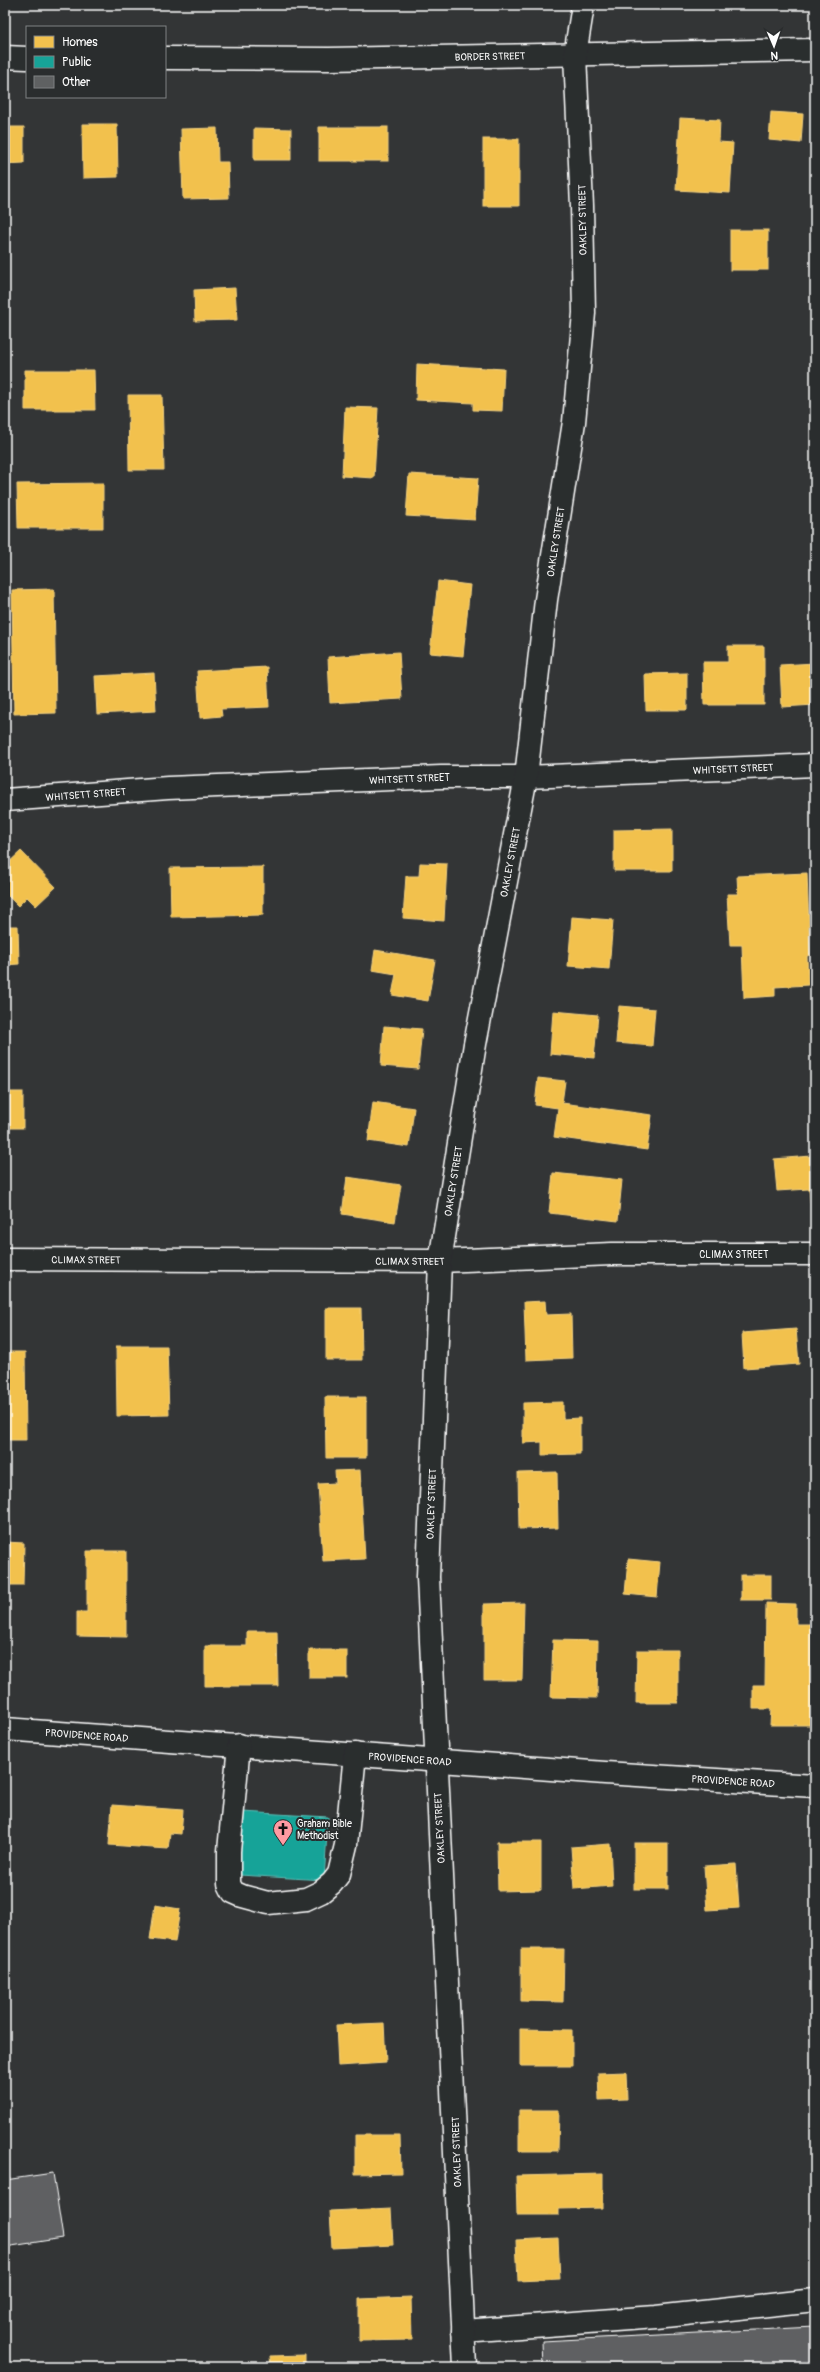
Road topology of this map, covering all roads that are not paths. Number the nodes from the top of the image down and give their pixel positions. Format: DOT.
graph roads {
  1 [pos="583,5"];
  2 [pos="815,50"];
  3 [pos="575,55"];
  4 [pos="5,57"];
  5 [pos="26,58"];
  6 [pos="166,58"];
  7 [pos="815,765"];
  8 [pos="526,777"];
  9 [pos="5,800"];
  10 [pos="815,1254"];
  11 [pos="5,1259"];
  12 [pos="440,1261"];
  13 [pos="5,1729"];
  14 [pos="239,1745"];
  15 [pos="355,1754"];
  16 [pos="436,1759"];
  17 [pos="815,1786"];
  18 [pos="815,2300"];
  19 [pos="463,2331"];
  20 [pos="464,2367"];
  1 -- 3 [label="street, OAKLEY STREET"];
  2 -- 3 [label="street, BORDER STREET"];
  3 -- 6 [label="street, BORDER STREET"];
  3 -- 8 [label="street, OAKLEY STREET"];
  4 -- 5 [label="street"];
  7 -- 8 [label="street, WHITSETT STREET"];
  8 -- 9 [label="street, WHITSETT STREET"];
  8 -- 12 [label="street, OAKLEY STREET"];
  10 -- 12 [label="street, CLIMAX STREET"];
  11 -- 12 [label="street, CLIMAX STREET"];
  12 -- 16 [label="street, OAKLEY STREET"];
  13 -- 14 [label="street, PROVIDENCE ROAD"];
  14 -- 15 [label="street, PROVIDENCE ROAD"];
  14 -- 15 [label="street"];
  15 -- 16 [label="street, PROVIDENCE ROAD"];
  16 -- 17 [label="street, PROVIDENCE ROAD"];
  16 -- 19 [label="street, OAKLEY STREET"];
  18 -- 19 [label="street"];
  19 -- 20 [label="street, OAKLEY STREET"];
}
